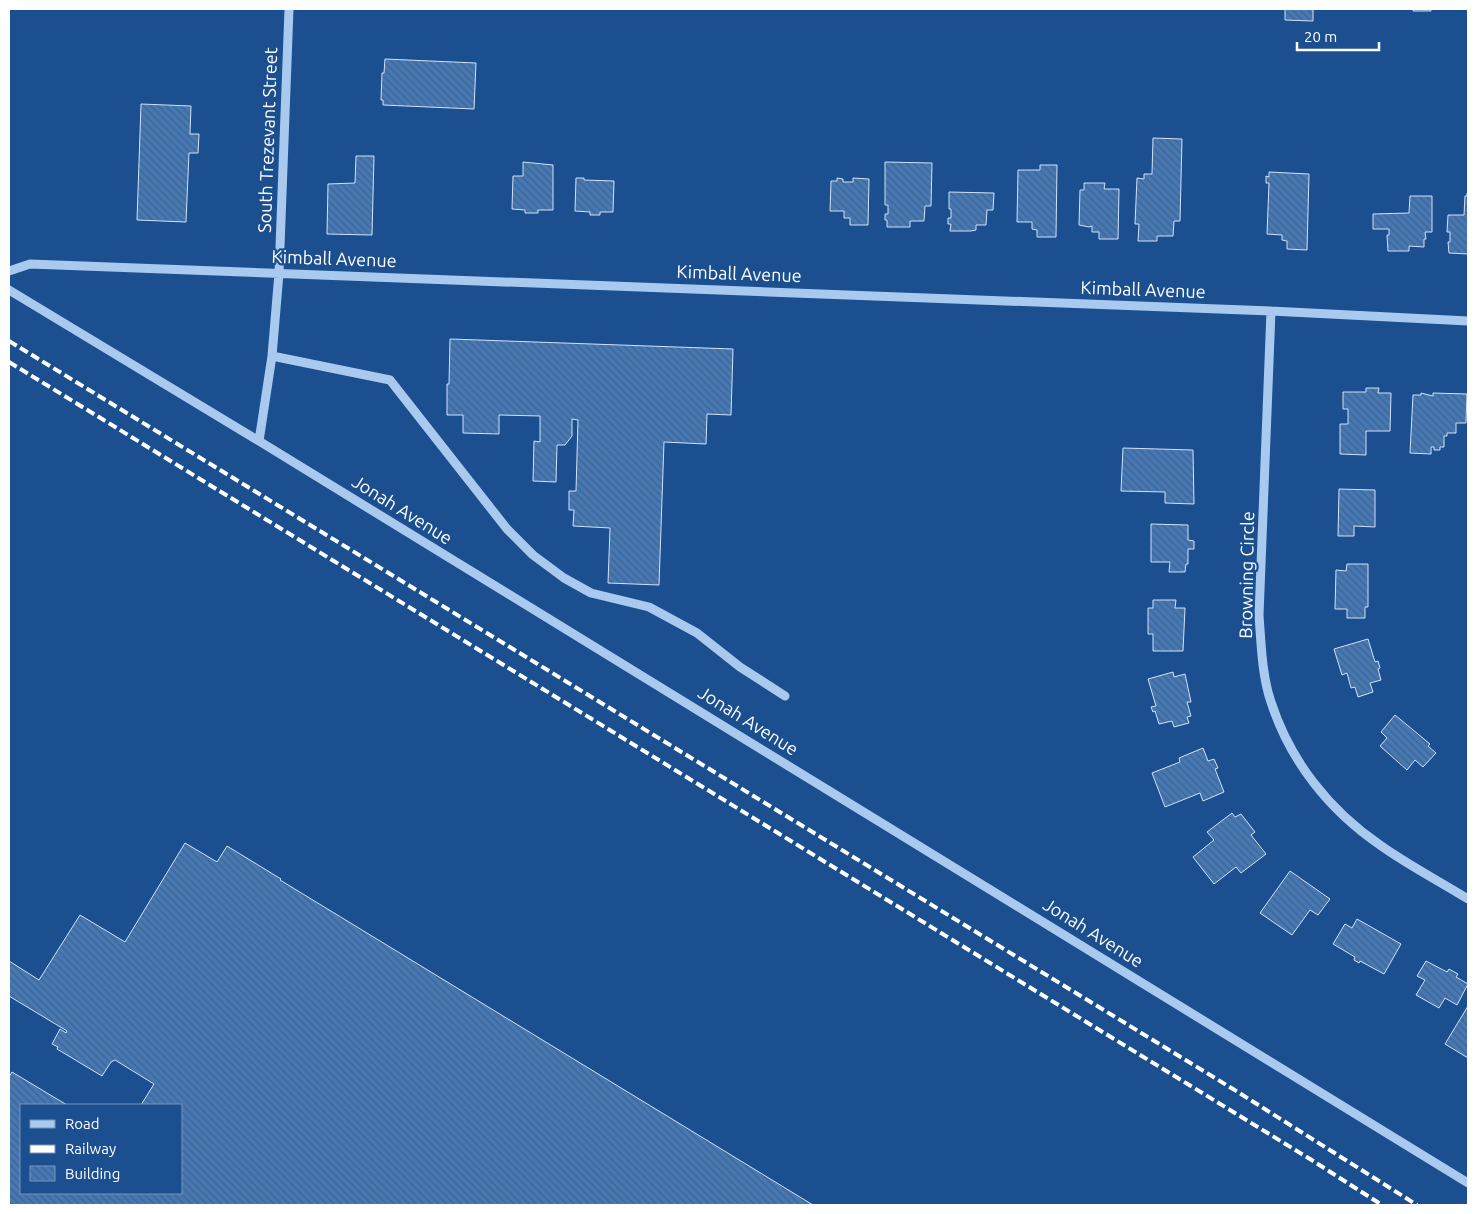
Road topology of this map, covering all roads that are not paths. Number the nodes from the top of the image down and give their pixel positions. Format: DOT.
graph roads {
  1 [pos="289,9"];
  2 [pos="9,271"];
  3 [pos="279,273"];
  4 [pos="9,290"];
  5 [pos="1271,311"];
  6 [pos="1468,321"];
  7 [pos="272,356"];
  8 [pos="259,441"];
  9 [pos="785,696"];
  10 [pos="1468,898"];
  11 [pos="1468,1183"];
  1 -- 3 [label="street, South Trezevant Street"];
  2 -- 3 [label="street, Kimball Avenue"];
  3 -- 5 [label="street, Kimball Avenue"];
  3 -- 7 [label="street, South Trezevant Street"];
  4 -- 8 [label="street, Jonah Avenue"];
  5 -- 6 [label="street, Kimball Avenue"];
  5 -- 10 [label="street, Browning Circle"];
  7 -- 8 [label="street, South Trezevant Street"];
  7 -- 9 [label="street"];
  8 -- 11 [label="street, Jonah Avenue"];
}
